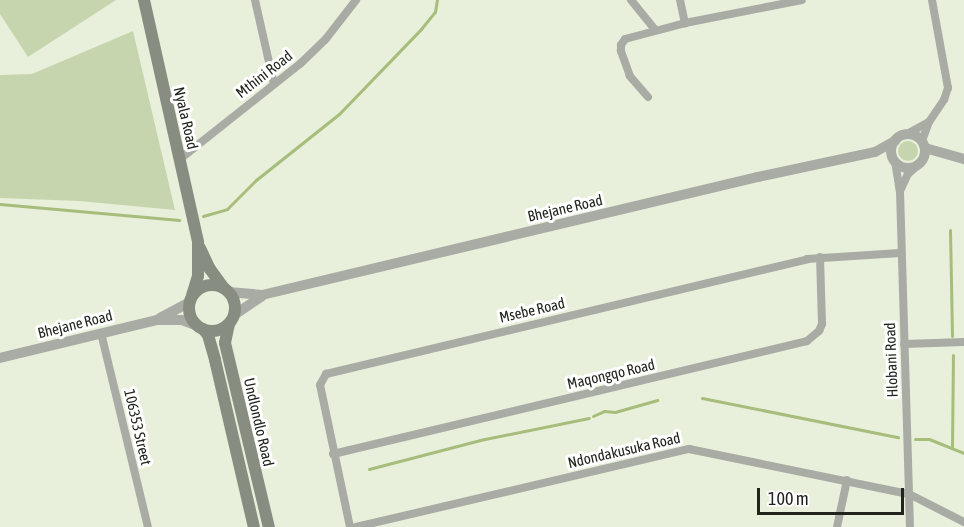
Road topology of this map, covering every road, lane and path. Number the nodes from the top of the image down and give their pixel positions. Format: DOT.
graph roads {
  1 [pos="144,0"];
  2 [pos="255,0"];
  3 [pos="356,0"];
  4 [pos="631,0"];
  5 [pos="680,0"];
  6 [pos="802,0"];
  7 [pos="932,0"];
  8 [pos="762,4"];
  9 [pos="685,22"];
  10 [pos="655,30"];
  11 [pos="274,84"];
  12 [pos="648,97"];
  13 [pos="929,122"];
  14 [pos="907,134"];
  15 [pos="895,141"];
  16 [pos="923,144"];
  17 [pos="874,152"];
  18 [pos="946,156"];
  19 [pos="180,159"];
  20 [pos="894,159"];
  21 [pos="964,159"];
  22 [pos="920,163"];
  23 [pos="900,191"];
  24 [pos="198,242"];
  25 [pos="900,253"];
  26 [pos="820,257"];
  27 [pos="227,290"];
  28 [pos="262,296"];
  29 [pos="191,299"];
  30 [pos="157,320"];
  31 [pos="231,320"];
  32 [pos="201,327"];
  33 [pos="101,333"];
  34 [pos="964,342"];
  35 [pos="904,344"];
  36 [pos="0,358"];
  37 [pos="333,453"];
  38 [pos="847,480"];
  39 [pos="909,494"];
  40 [pos="964,522"];
  41 [pos="148,527"];
  42 [pos="254,527"];
  43 [pos="269,527"];
  44 [pos="350,527"];
  45 [pos="356,527"];
  46 [pos="837,527"];
  47 [pos="910,527"];
  1 -- 19 [label="main road, Nyala Road"];
  2 -- 11 [label="street"];
  3 -- 11 [label="street, Mthini Road"];
  4 -- 10 [label="street"];
  5 -- 9 [label="street"];
  6 -- 8 [label="street"];
  7 -- 13 [label="street"];
  8 -- 9 [label="street"];
  9 -- 10 [label="street"];
  10 -- 12 [label="street"];
  11 -- 19 [label="street, Mthini Road"];
  13 -- 14 [label="street"];
  13 -- 16 [label="street"];
  14 -- 15 [label="street"];
  14 -- 16 [label="street"];
  15 -- 17 [label="street, Bhejane Road"];
  15 -- 20 [label="street"];
  16 -- 18 [label="street"];
  16 -- 22 [label="street"];
  17 -- 20 [label="street, Bhejane Road"];
  17 -- 28 [label="street, Bhejane Road"];
  18 -- 21 [label="street"];
  18 -- 22 [label="street"];
  19 -- 24 [label="main road, Nyala Road"];
  20 -- 22 [label="street"];
  20 -- 23 [label="street, Hlobani Road"];
  22 -- 23 [label="street"];
  23 -- 25 [label="street, Hlobani Road"];
  24 -- 27 [label="main road, Nyala Road"];
  24 -- 29 [label="main road, Nyala Road"];
  25 -- 26 [label="street, Msebe Road"];
  25 -- 35 [label="street, Hlobani Road"];
  26 -- 37 [label="street, Maqongqo Road"];
  26 -- 37 [label="street, Msebe Road"];
  27 -- 28 [label="street, Bhejane Road"];
  27 -- 29 [label="main road"];
  27 -- 31 [label="main road"];
  28 -- 31 [label="street, Bhejane Road"];
  29 -- 30 [label="street, Bhejane Road"];
  29 -- 32 [label="main road"];
  30 -- 32 [label="street, Bhejane Road"];
  30 -- 33 [label="street, Bhejane Road"];
  31 -- 32 [label="main road"];
  31 -- 43 [label="main road, Undlondlo Road"];
  32 -- 42 [label="main road, Undlondlo Road"];
  33 -- 36 [label="street, Bhejane Road"];
  33 -- 41 [label="street, 106353 Street"];
  34 -- 35 [label="street"];
  35 -- 39 [label="street, Hlobani Road"];
  37 -- 44 [label="street, Msebe Road"];
  38 -- 39 [label="street, Ndondakusuka Road"];
  38 -- 45 [label="street, Ndondakusuka Road"];
  38 -- 46 [label="street"];
  39 -- 40 [label="street, Ndondakusuka Road"];
  39 -- 47 [label="street, Hlobani Road"];
}
